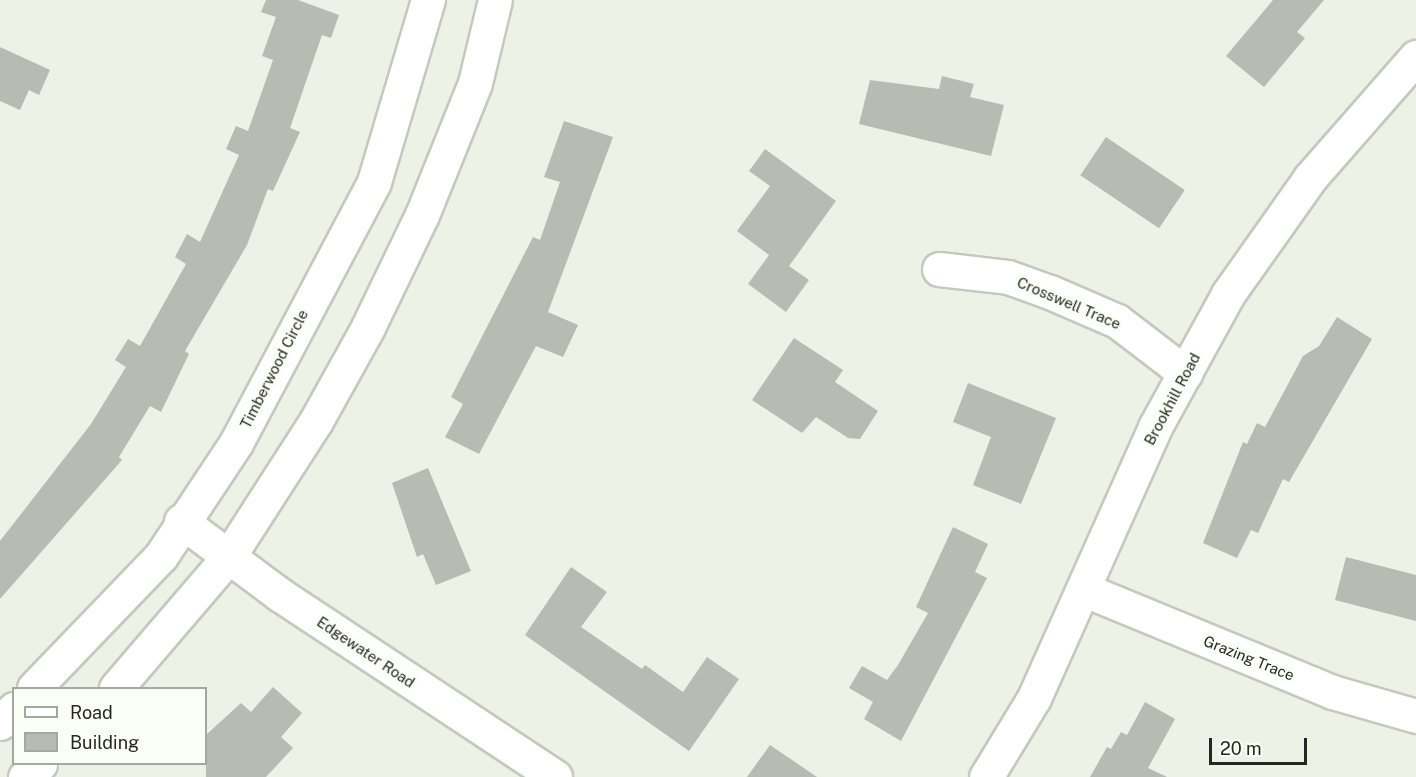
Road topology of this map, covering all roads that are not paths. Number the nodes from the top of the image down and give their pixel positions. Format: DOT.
graph roads {
  1 [pos="428,0"];
  2 [pos="495,0"];
  3 [pos="1416,57"];
  4 [pos="939,269"];
  5 [pos="1185,373"];
  6 [pos="181,521"];
  7 [pos="229,556"];
  8 [pos="1085,590"];
  9 [pos="35,687"];
  10 [pos="117,687"];
  11 [pos="12,711"];
  12 [pos="1416,716"];
  13 [pos="0,723"];
  14 [pos="39,765"];
  15 [pos="25,777"];
  16 [pos="555,777"];
  17 [pos="986,777"];
  1 -- 6 [label="street, Timberwood Circle"];
  2 -- 7 [label="street"];
  3 -- 5 [label="street, Brookhill Road"];
  4 -- 5 [label="street, Crosswell Trace"];
  5 -- 8 [label="street, Brookhill Road"];
  6 -- 7 [label="street, Edgewater Road"];
  6 -- 9 [label="street, Timberwood Circle"];
  7 -- 10 [label="street"];
  7 -- 16 [label="street, Edgewater Road"];
  8 -- 12 [label="street, Grazing Trace"];
  8 -- 17 [label="street, Brookhill Road"];
  11 -- 13 [label="street"];
  14 -- 15 [label="street"];
}
